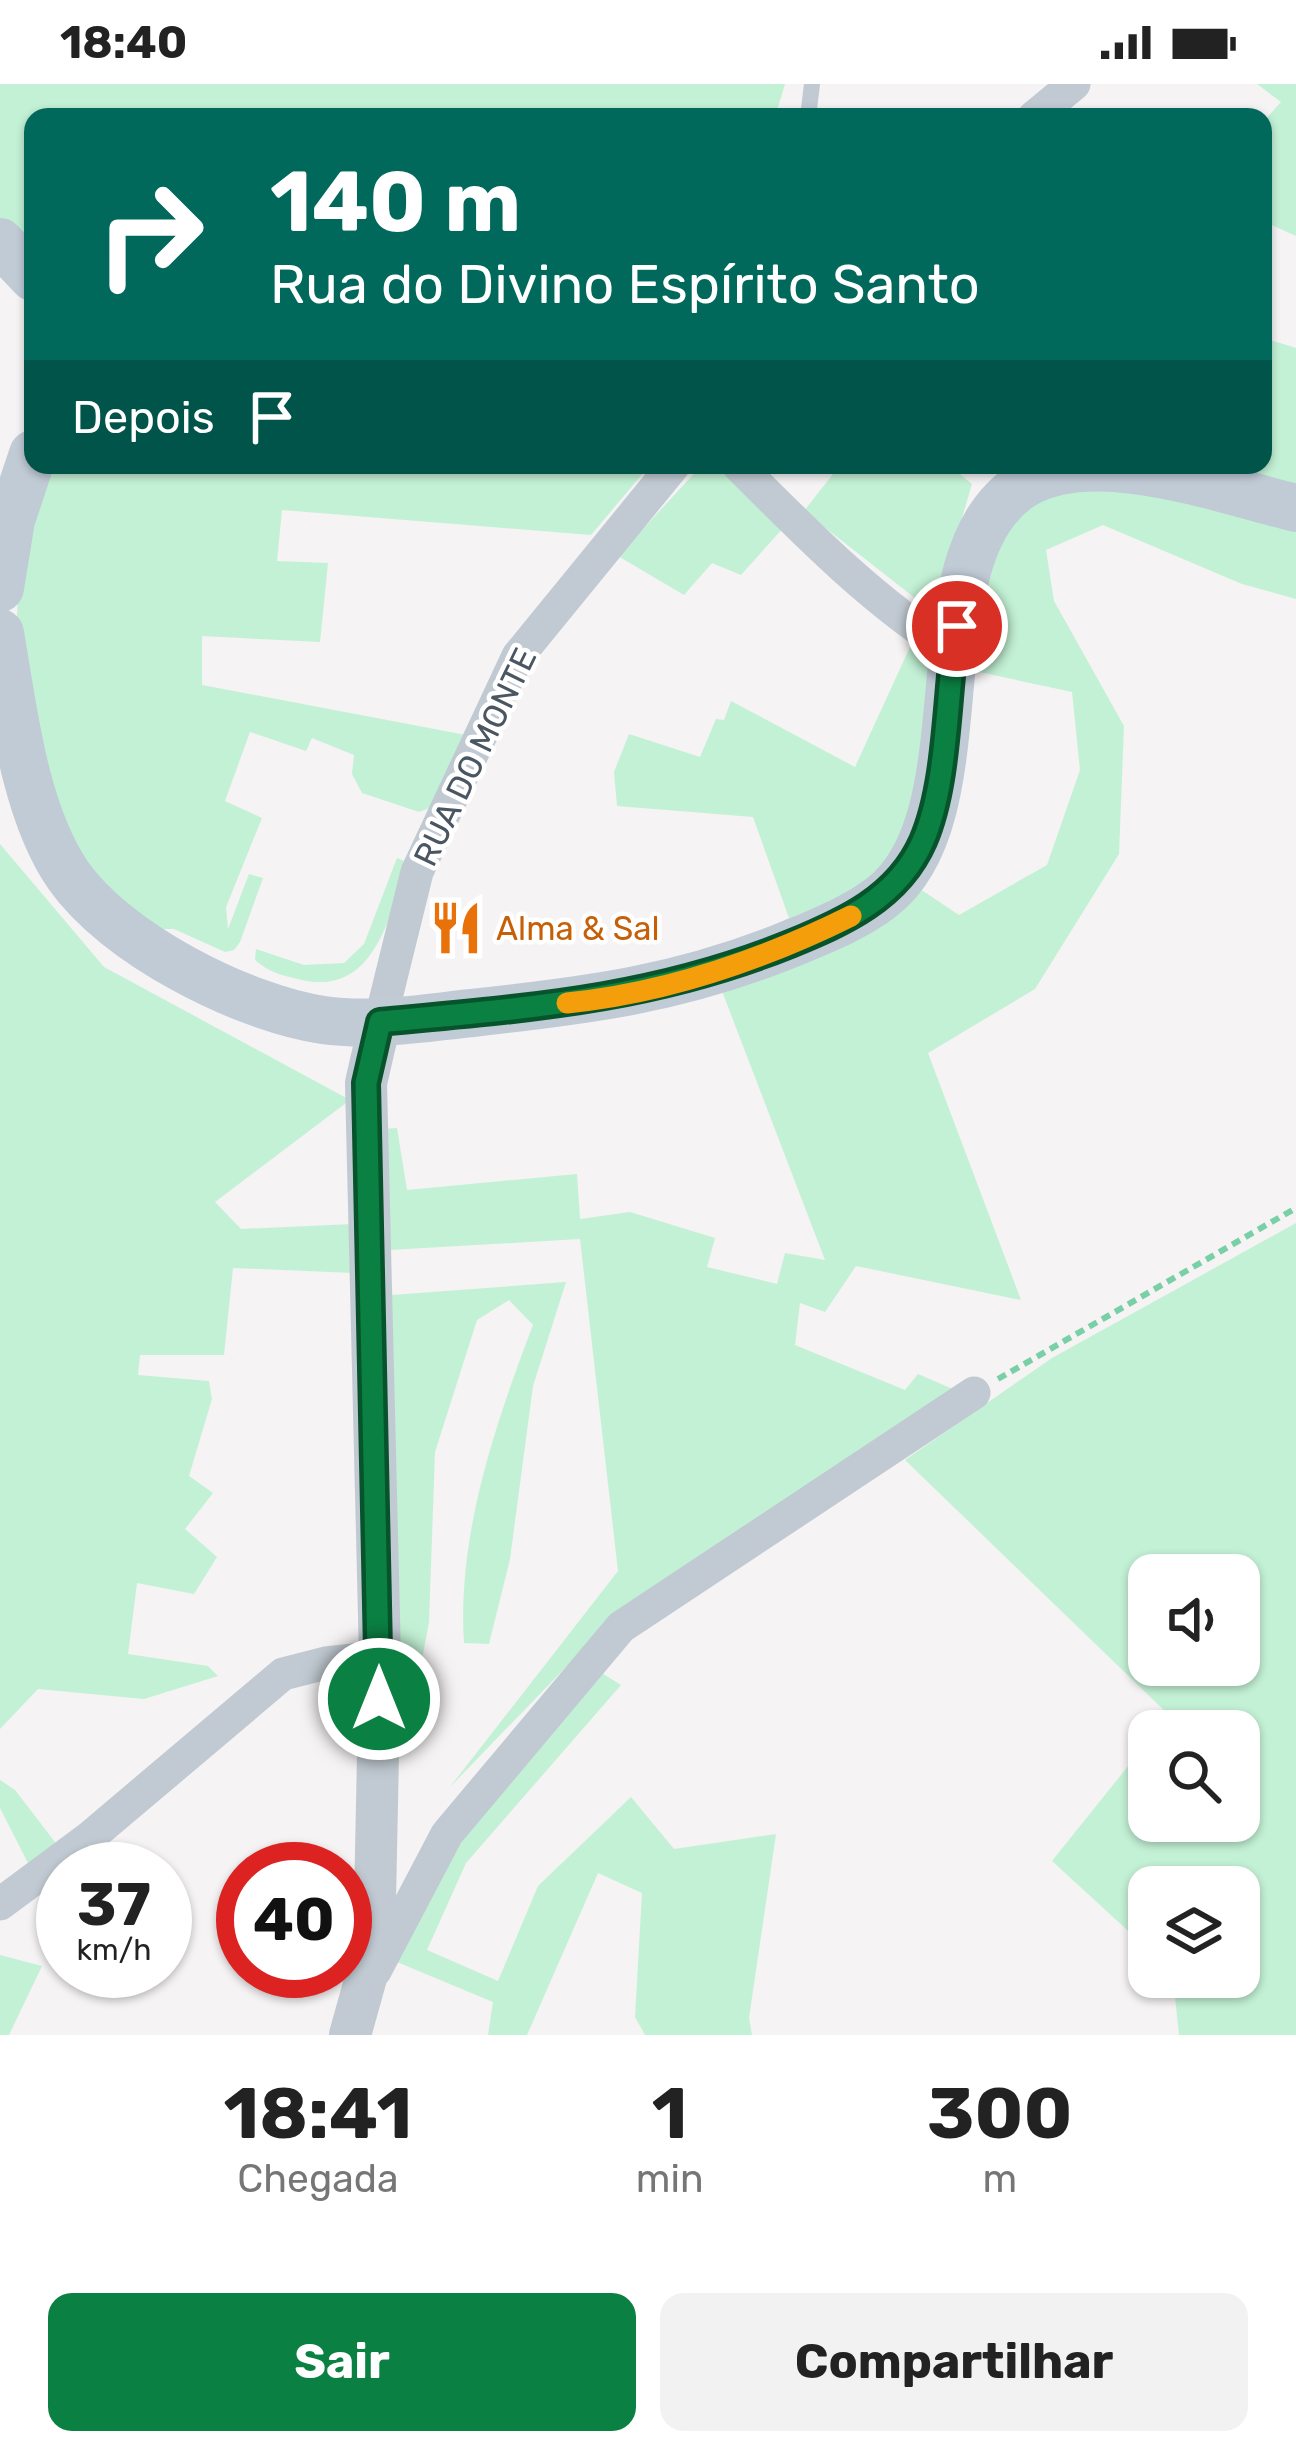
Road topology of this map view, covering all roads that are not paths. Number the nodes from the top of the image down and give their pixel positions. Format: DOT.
graph roads {
  1 [pos="1074,84"];
  2 [pos="1045,108"];
  3 [pos="0,242"];
  4 [pos="24,267"];
  5 [pos="26,474"];
  6 [pos="667,474"];
  7 [pos="747,474"];
  8 [pos="1054,474"];
  9 [pos="1148,474"];
  10 [pos="1296,508"];
  11 [pos="0,588"];
  12 [pos="0,633"];
  13 [pos="952,652"];
  14 [pos="380,1022"];
  15 [pos="974,1393"];
  16 [pos="380,1658"];
  17 [pos="0,1904"];
  18 [pos="372,1957"];
  19 [pos="372,1977"];
  20 [pos="362,1998"];
  21 [pos="350,2035"];
  1 -- 2 [label="street"];
  3 -- 4 [label="main road"];
  5 -- 11 [label="main road"];
  6 -- 14 [label="street, RUA DO MONTE"];
  7 -- 13 [label="street"];
  8 -- 13 [label="main road"];
  9 -- 10 [label="main road"];
  12 -- 14 [label="main road"];
  13 -- 14 [label="main road"];
  14 -- 16 [label="street"];
  15 -- 19 [label="street"];
  16 -- 17 [label="street"];
  16 -- 18 [label="street"];
  20 -- 21 [label="street"];
}
